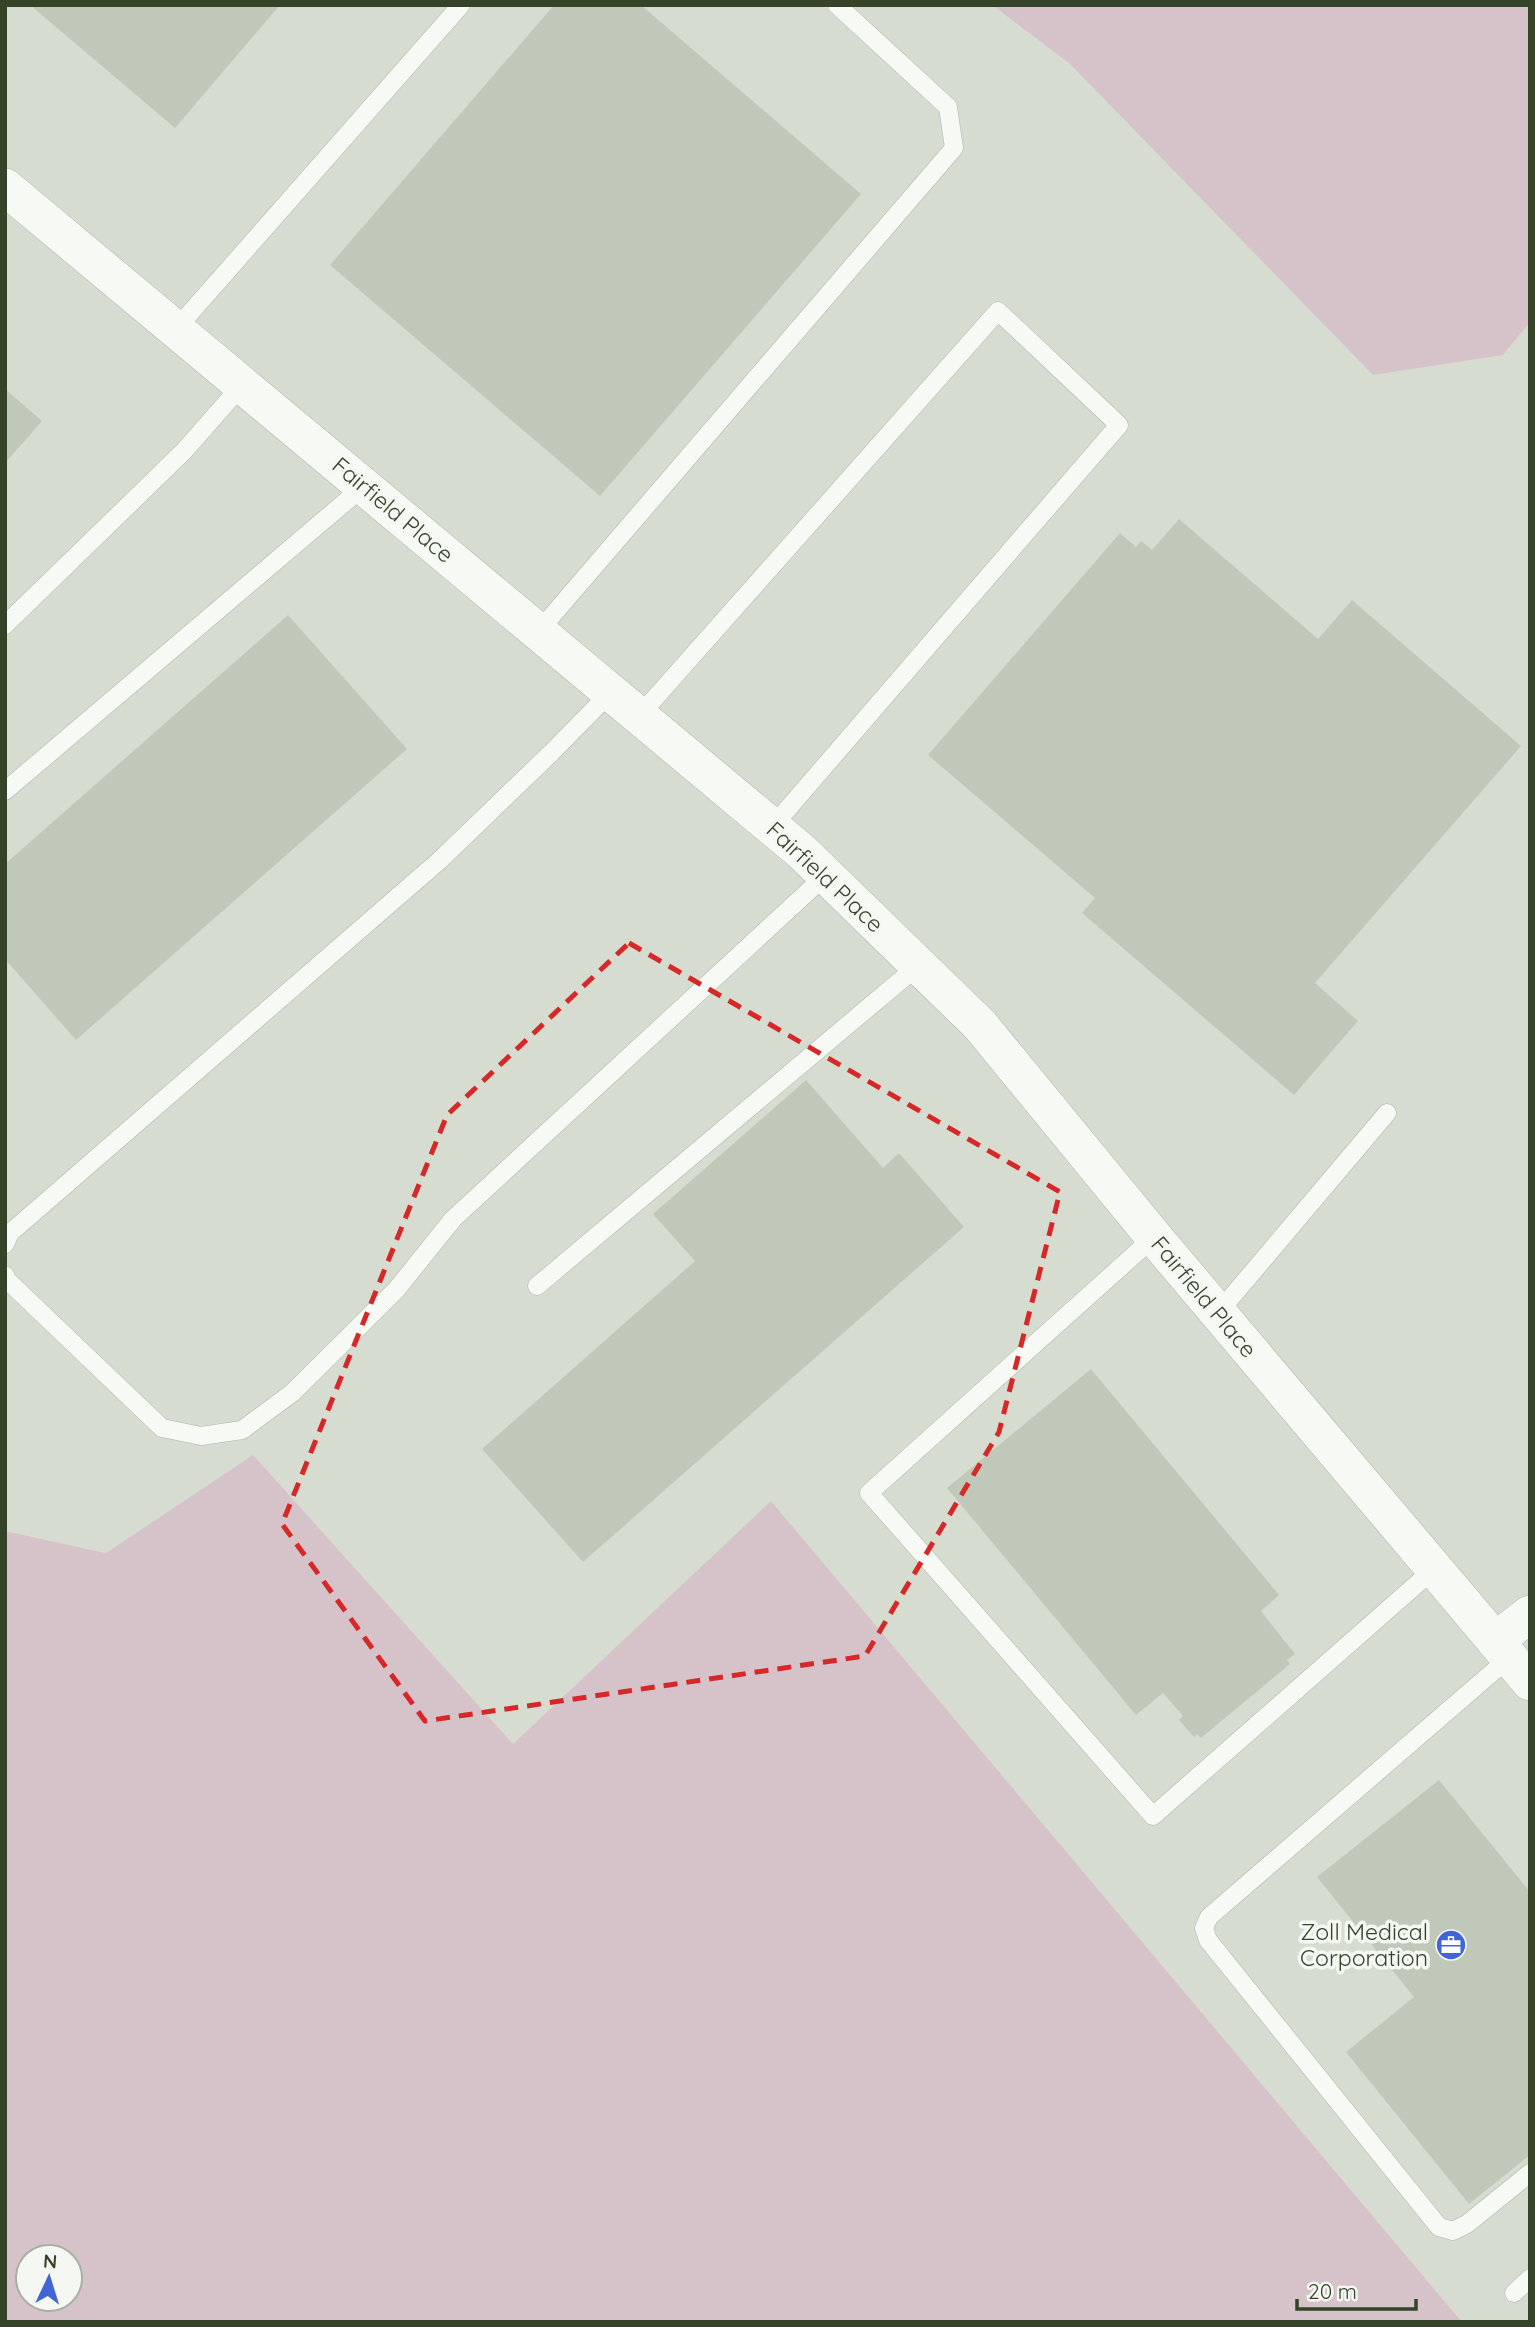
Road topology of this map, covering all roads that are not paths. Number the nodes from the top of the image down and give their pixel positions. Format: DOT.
graph roads {
  1 [pos="461,5"];
  2 [pos="837,5"];
  3 [pos="5,187"];
  4 [pos="176,329"];
  5 [pos="243,384"];
  6 [pos="364,486"];
  7 [pos="5,625"];
  8 [pos="538,632"];
  9 [pos="611,692"];
  10 [pos="639,716"];
  11 [pos="5,792"];
  12 [pos="772,827"];
  13 [pos="826,875"];
  14 [pos="919,965"];
  15 [pos="1387,1113"];
  16 [pos="1154,1237"];
  17 [pos="5,1244"];
  18 [pos="5,1275"];
  19 [pos="537,1286"];
  20 [pos="1218,1313"];
  21 [pos="1434,1569"];
  22 [pos="1530,1614"];
  23 [pos="1511,1660"];
  24 [pos="1530,2172"];
  25 [pos="1530,2278"];
  26 [pos="1514,2293"];
  1 -- 4 [label="lane"];
  2 -- 8 [label="lane"];
  3 -- 4 [label="street, Fairfield Place"];
  4 -- 5 [label="street, Fairfield Place"];
  5 -- 6 [label="street, Fairfield Place"];
  5 -- 7 [label="lane"];
  6 -- 8 [label="street, Fairfield Place"];
  6 -- 11 [label="lane"];
  8 -- 9 [label="street, Fairfield Place"];
  9 -- 10 [label="street, Fairfield Place"];
  9 -- 17 [label="lane"];
  10 -- 12 [label="street, Fairfield Place"];
  10 -- 12 [label="lane"];
  12 -- 13 [label="street, Fairfield Place"];
  13 -- 14 [label="street, Fairfield Place"];
  13 -- 18 [label="lane"];
  14 -- 16 [label="street, Fairfield Place"];
  14 -- 19 [label="lane"];
  15 -- 20 [label="lane"];
  16 -- 20 [label="street, Fairfield Place"];
  16 -- 21 [label="lane"];
  20 -- 21 [label="street, Fairfield Place"];
  21 -- 23 [label="street, Fairfield Place"];
  22 -- 23 [label="street"];
  23 -- 24 [label="lane"];
  25 -- 26 [label="lane"];
}
